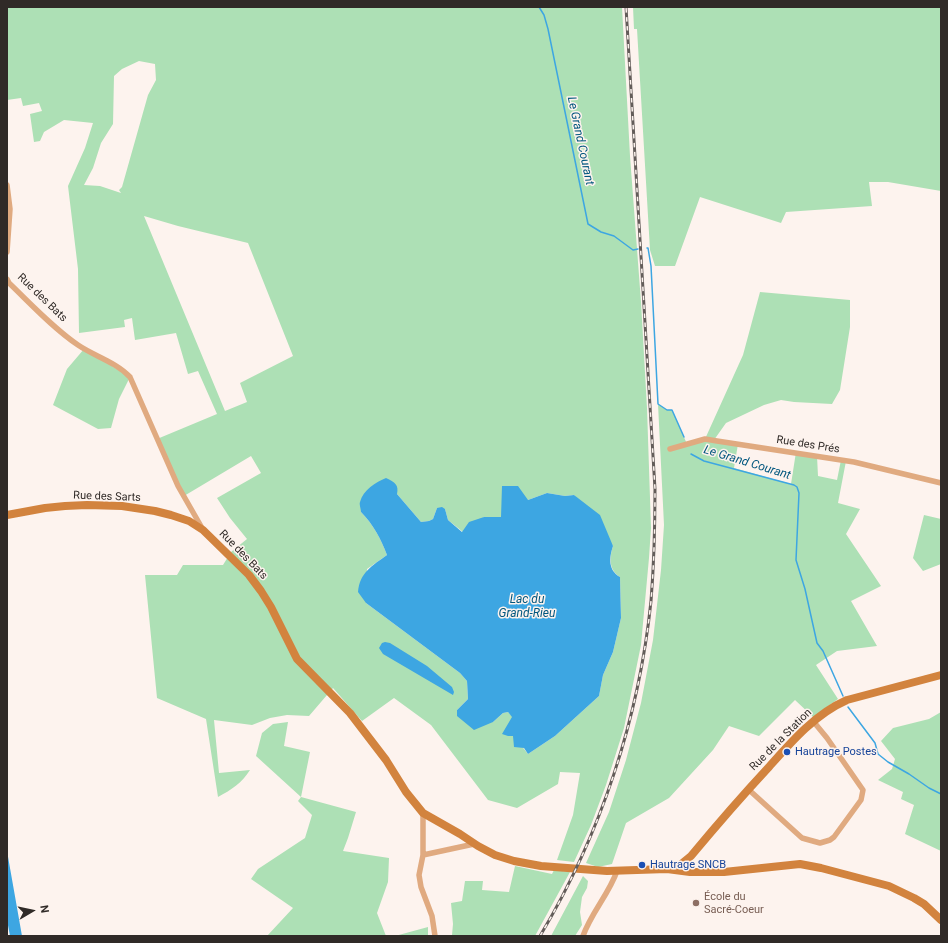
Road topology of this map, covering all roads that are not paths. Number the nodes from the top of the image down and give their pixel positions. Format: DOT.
graph roads {
  1 [pos="7,186"];
  2 [pos="7,252"];
  3 [pos="7,279"];
  4 [pos="670,449"];
  5 [pos="941,483"];
  6 [pos="7,515"];
  7 [pos="203,530"];
  8 [pos="941,675"];
  9 [pos="813,722"];
  10 [pos="748,789"];
  11 [pos="423,813"];
  12 [pos="474,844"];
  13 [pos="423,855"];
  14 [pos="667,869"];
  15 [pos="617,871"];
  16 [pos="941,920"];
  17 [pos="435,936"];
  18 [pos="582,936"];
  1 -- 2 [label="street"];
  3 -- 7 [label="street, Rue des Bats"];
  4 -- 5 [label="street, Rue des Prés"];
  6 -- 7 [label="street, Rue des Sarts"];
  7 -- 11 [label="street, Rue des Bats"];
  8 -- 9 [label="street, Rue de la Station"];
  9 -- 10 [label="street, Rue de la Station"];
  9 -- 10 [label="street"];
  10 -- 14 [label="street, Rue de la Station"];
  11 -- 12 [label="street, Rue des Bats"];
  11 -- 13 [label="street"];
  12 -- 13 [label="street"];
  12 -- 15 [label="street, Rue des Bats"];
  13 -- 17 [label="street"];
  14 -- 15 [label="street, Rue des Bats"];
  14 -- 16 [label="street"];
  15 -- 18 [label="street"];
}
